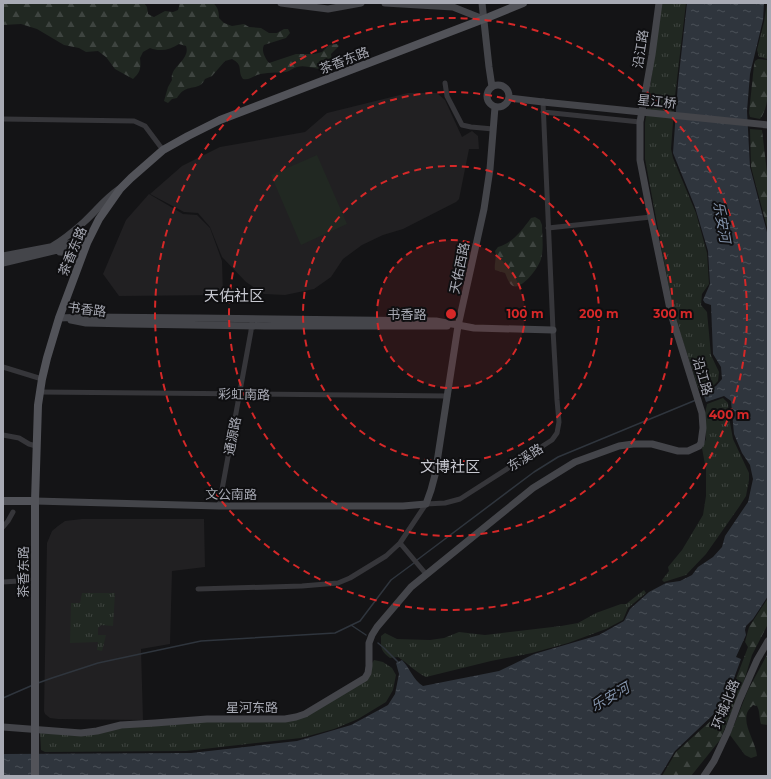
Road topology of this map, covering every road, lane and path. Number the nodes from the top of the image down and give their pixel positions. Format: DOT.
graph roads {
  1 [pos="281,3"];
  2 [pos="362,3"];
  3 [pos="385,3"];
  4 [pos="482,3"];
  5 [pos="522,3"];
  6 [pos="659,3"];
  7 [pos="483,19"];
  8 [pos="445,82"];
  9 [pos="492,87"];
  10 [pos="509,98"];
  11 [pos="543,102"];
  12 [pos="495,107"];
  13 [pos="544,112"];
  14 [pos="3,119"];
  15 [pos="640,122"];
  16 [pos="768,125"];
  17 [pos="493,129"];
  18 [pos="163,150"];
  19 [pos="120,189"];
  20 [pos="651,217"];
  21 [pos="548,228"];
  22 [pos="87,243"];
  23 [pos="52,250"];
  24 [pos="3,256"];
  25 [pos="79,262"];
  26 [pos="3,263"];
  27 [pos="59,318"];
  28 [pos="252,322"];
  29 [pos="458,326"];
  30 [pos="553,330"];
  31 [pos="3,367"];
  32 [pos="42,379"];
  33 [pos="39,392"];
  34 [pos="240,394"];
  35 [pos="448,396"];
  36 [pos="3,435"];
  37 [pos="36,446"];
  38 [pos="3,500"];
  39 [pos="35,501"];
  40 [pos="426,504"];
  41 [pos="219,506"];
  42 [pos="13,512"];
  43 [pos="3,527"];
  44 [pos="400,543"];
  45 [pos="426,574"];
  46 [pos="35,580"];
  47 [pos="3,582"];
  48 [pos="198,589"];
  49 [pos="768,641"];
  50 [pos="3,727"];
  51 [pos="34,728"];
  52 [pos="35,776"];
  53 [pos="704,776"];
  1 -- 2 [label="street"];
  3 -- 7 [label="street"];
  4 -- 7 [label="street"];
  5 -- 7 [label="main road, 茶香东路"];
  6 -- 15 [label="street, 沿江路"];
  7 -- 9 [label="street"];
  7 -- 18 [label="main road, 茶香东路"];
  8 -- 17 [label="street"];
  9 -- 10 [label="street"];
  9 -- 12 [label="street"];
  10 -- 11 [label="street, 星江桥"];
  10 -- 12 [label="street"];
  11 -- 13 [label="street, 东溪路"];
  11 -- 16 [label="street, 星江桥, bridge"];
  12 -- 17 [label="street, 天佑西路"];
  13 -- 15 [label="street"];
  13 -- 21 [label="street, 东溪路"];
  14 -- 18 [label="street"];
  15 -- 20 [label="street, 沿江路"];
  17 -- 29 [label="street, 天佑西路"];
  18 -- 19 [label="main road, 茶香东路"];
  19 -- 22 [label="main road, 茶香东路"];
  19 -- 23 [label="street"];
  20 -- 21 [label="street"];
  20 -- 45 [label="street, 沿江路"];
  21 -- 30 [label="street, 东溪路"];
  22 -- 23 [label="street"];
  22 -- 25 [label="main road, 茶香东路"];
  23 -- 24 [label="street"];
  23 -- 25 [label="street"];
  23 -- 26 [label="street"];
  25 -- 27 [label="main road, 茶香东路"];
  27 -- 28 [label="street, 书香路"];
  27 -- 32 [label="main road, 茶香东路"];
  28 -- 29 [label="street, 书香路"];
  28 -- 34 [label="street, 通源路"];
  29 -- 30 [label="street, 书香路"];
  29 -- 35 [label="street, 天佑西路"];
  30 -- 40 [label="street, 东溪路"];
  31 -- 32 [label="street"];
  32 -- 33 [label="main road, 茶香东路"];
  33 -- 34 [label="street, 彩虹南路"];
  33 -- 37 [label="main road, 茶香东路"];
  34 -- 35 [label="street, 彩虹南路"];
  34 -- 41 [label="street, 通源路"];
  35 -- 40 [label="street, 天佑西路"];
  36 -- 37 [label="street"];
  37 -- 39 [label="main road, 茶香东路"];
  38 -- 39 [label="main road"];
  39 -- 41 [label="street, 文公南路"];
  39 -- 46 [label="main road, 茶香东路"];
  40 -- 41 [label="street, 文公南路"];
  40 -- 44 [label="street"];
  42 -- 43 [label="street"];
  44 -- 45 [label="street"];
  44 -- 48 [label="street"];
  45 -- 51 [label="street, 星河东路"];
  46 -- 47 [label="street"];
  46 -- 51 [label="main road, 茶香东路"];
  49 -- 53 [label="street, 环城北路"];
  50 -- 51 [label="street, 星河东路"];
  51 -- 52 [label="main road, 茶香东路"];
}
